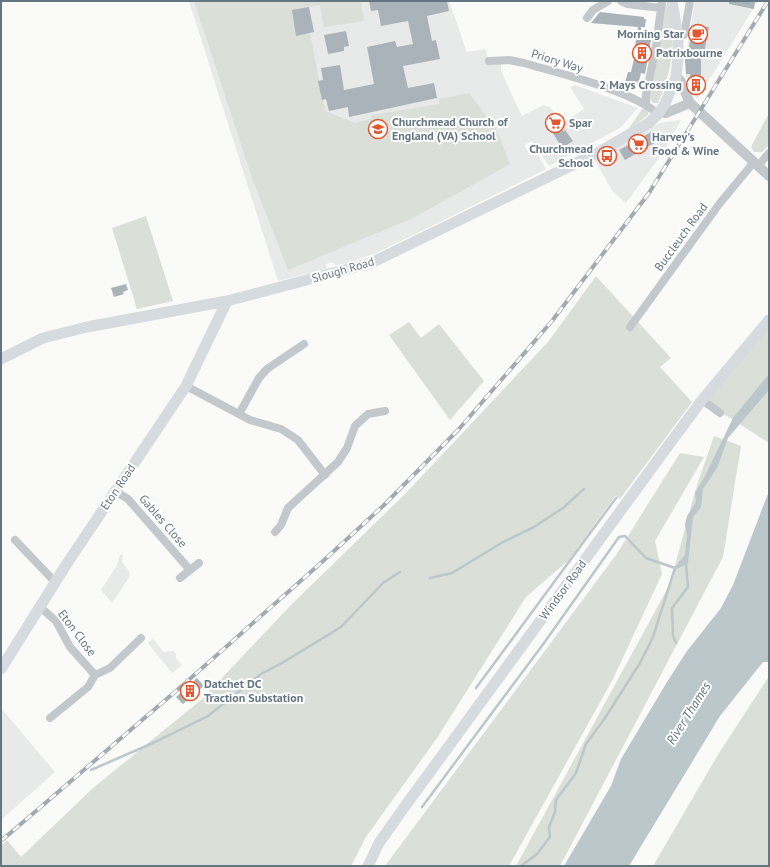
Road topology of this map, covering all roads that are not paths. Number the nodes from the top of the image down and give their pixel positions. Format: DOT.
graph roads {
  1 [pos="608,1"];
  2 [pos="621,1"];
  3 [pos="672,1"];
  4 [pos="690,1"];
  5 [pos="662,4"];
  6 [pos="586,18"];
  7 [pos="678,37"];
  8 [pos="489,62"];
  9 [pos="676,77"];
  10 [pos="690,104"];
  11 [pos="646,105"];
  12 [pos="659,113"];
  13 [pos="769,153"];
  14 [pos="756,164"];
  15 [pos="769,176"];
  16 [pos="227,301"];
  17 [pos="769,320"];
  18 [pos="630,327"];
  19 [pos="304,344"];
  20 [pos="1,360"];
  21 [pos="186,386"];
  22 [pos="702,400"];
  23 [pos="385,412"];
  24 [pos="720,413"];
  25 [pos="239,414"];
  26 [pos="325,475"];
  27 [pos="115,491"];
  28 [pos="275,532"];
  29 [pos="16,540"];
  30 [pos="199,563"];
  31 [pos="190,570"];
  32 [pos="180,578"];
  33 [pos="56,583"];
  34 [pos="40,607"];
  35 [pos="141,638"];
  36 [pos="1,669"];
  37 [pos="95,675"];
  38 [pos="50,718"];
  39 [pos="368,866"];
  1 -- 6 [label="street"];
  2 -- 5 [label="street"];
  3 -- 7 [label="main road"];
  4 -- 7 [label="street"];
  5 -- 11 [label="street"];
  7 -- 9 [label="main road"];
  8 -- 11 [label="street, Priory Way"];
  9 -- 10 [label="street"];
  9 -- 12 [label="main road"];
  10 -- 12 [label="street"];
  10 -- 14 [label="street"];
  11 -- 12 [label="street, Priory Way"];
  12 -- 16 [label="main road, Slough Road"];
  13 -- 14 [label="street, Buccleuch Road"];
  14 -- 15 [label="street"];
  14 -- 18 [label="street, Buccleuch Road"];
  16 -- 20 [label="main road, Slough Road"];
  16 -- 21 [label="main road, Eton Road"];
  17 -- 22 [label="main road, Windsor Road"];
  19 -- 25 [label="street"];
  21 -- 25 [label="street"];
  21 -- 27 [label="main road, Eton Road"];
  22 -- 24 [label="street"];
  22 -- 39 [label="main road, Windsor Road"];
  23 -- 26 [label="street"];
  25 -- 26 [label="street"];
  26 -- 28 [label="street"];
  27 -- 31 [label="street, Gables Close"];
  27 -- 33 [label="main road, Eton Road"];
  29 -- 33 [label="street"];
  30 -- 31 [label="street"];
  31 -- 32 [label="street"];
  33 -- 34 [label="main road, Eton Road"];
  34 -- 36 [label="main road, Eton Road"];
  34 -- 37 [label="street, Eton Close"];
  35 -- 37 [label="street, Eton Close"];
  37 -- 38 [label="street, Eton Close"];
}
